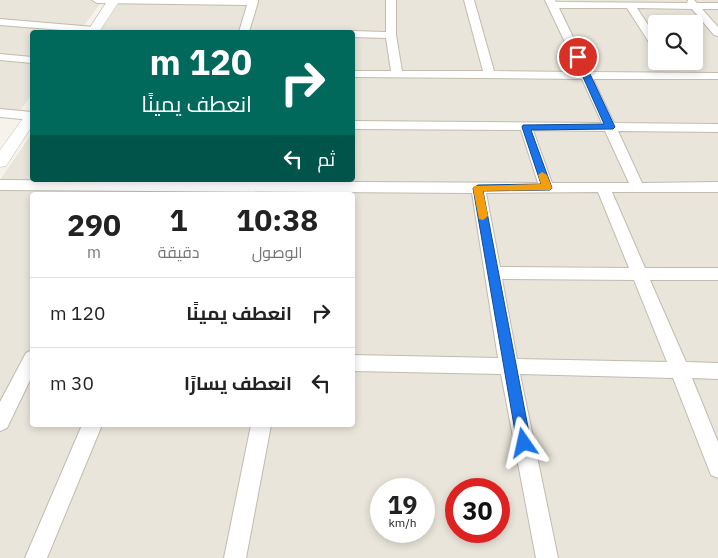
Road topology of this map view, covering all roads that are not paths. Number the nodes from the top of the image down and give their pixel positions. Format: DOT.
graph roads {
  1 [pos="97,0"];
  2 [pos="391,0"];
  3 [pos="469,0"];
  4 [pos="113,1"];
  5 [pos="253,1"];
  6 [pos="551,2"];
  7 [pos="692,3"];
  8 [pos="630,5"];
  9 [pos="718,6"];
  10 [pos="0,22"];
  11 [pos="84,30"];
  12 [pos="95,30"];
  13 [pos="245,30"];
  14 [pos="648,33"];
  15 [pos="355,34"];
  16 [pos="718,34"];
  17 [pos="391,35"];
  18 [pos="0,57"];
  19 [pos="30,60"];
  20 [pos="673,70"];
  21 [pos="397,73"];
  22 [pos="355,74"];
  23 [pos="489,74"];
  24 [pos="586,75"];
  25 [pos="677,76"];
  26 [pos="718,76"];
  27 [pos="0,113"];
  28 [pos="30,120"];
  29 [pos="30,121"];
  30 [pos="355,125"];
  31 [pos="526,127"];
  32 [pos="610,127"];
  33 [pos="718,128"];
  34 [pos="0,162"];
  35 [pos="273,183"];
  36 [pos="0,185"];
  37 [pos="637,186"];
  38 [pos="603,187"];
  39 [pos="718,187"];
  40 [pos="478,188"];
  41 [pos="547,188"];
  42 [pos="108,190"];
  43 [pos="191,190"];
  44 [pos="639,272"];
  45 [pos="492,273"];
  46 [pos="718,274"];
  47 [pos="30,362"];
  48 [pos="355,363"];
  49 [pos="509,367"];
  50 [pos="680,371"];
  51 [pos="718,371"];
  52 [pos="0,422"];
  53 [pos="91,427"];
  54 [pos="261,427"];
  55 [pos="718,468"];
  56 [pos="36,558"];
  57 [pos="235,558"];
  58 [pos="547,558"];
  1 -- 4 [label="street"];
  2 -- 17 [label="street"];
  3 -- 23 [label="street"];
  4 -- 5 [label="street"];
  4 -- 12 [label="street"];
  5 -- 13 [label="street"];
  6 -- 8 [label="street"];
  6 -- 24 [label="street"];
  7 -- 8 [label="street"];
  7 -- 9 [label="street"];
  7 -- 16 [label="street"];
  8 -- 14 [label="street"];
  10 -- 11 [label="street"];
  15 -- 17 [label="street"];
  17 -- 21 [label="street"];
  18 -- 19 [label="street"];
  20 -- 25 [label="street"];
  21 -- 22 [label="street"];
  21 -- 23 [label="street"];
  23 -- 24 [label="street"];
  24 -- 25 [label="street"];
  24 -- 32 [label="street"];
  25 -- 26 [label="street"];
  27 -- 28 [label="street"];
  29 -- 34 [label="street"];
  30 -- 31 [label="street"];
  31 -- 32 [label="street"];
  31 -- 41 [label="street"];
  32 -- 33 [label="street"];
  32 -- 37 [label="street"];
  35 -- 40 [label="street"];
  35 -- 43 [label="street"];
  36 -- 42 [label="street"];
  37 -- 38 [label="street"];
  37 -- 39 [label="street"];
  38 -- 41 [label="street"];
  38 -- 44 [label="street"];
  40 -- 41 [label="street"];
  40 -- 45 [label="street"];
  42 -- 43 [label="street"];
  44 -- 45 [label="street"];
  44 -- 46 [label="street"];
  44 -- 50 [label="street"];
  45 -- 49 [label="street"];
  47 -- 52 [label="street"];
  48 -- 49 [label="street"];
  49 -- 50 [label="street"];
  49 -- 58 [label="street"];
  50 -- 51 [label="street"];
  50 -- 55 [label="street"];
  53 -- 56 [label="street"];
  54 -- 57 [label="street"];
}
